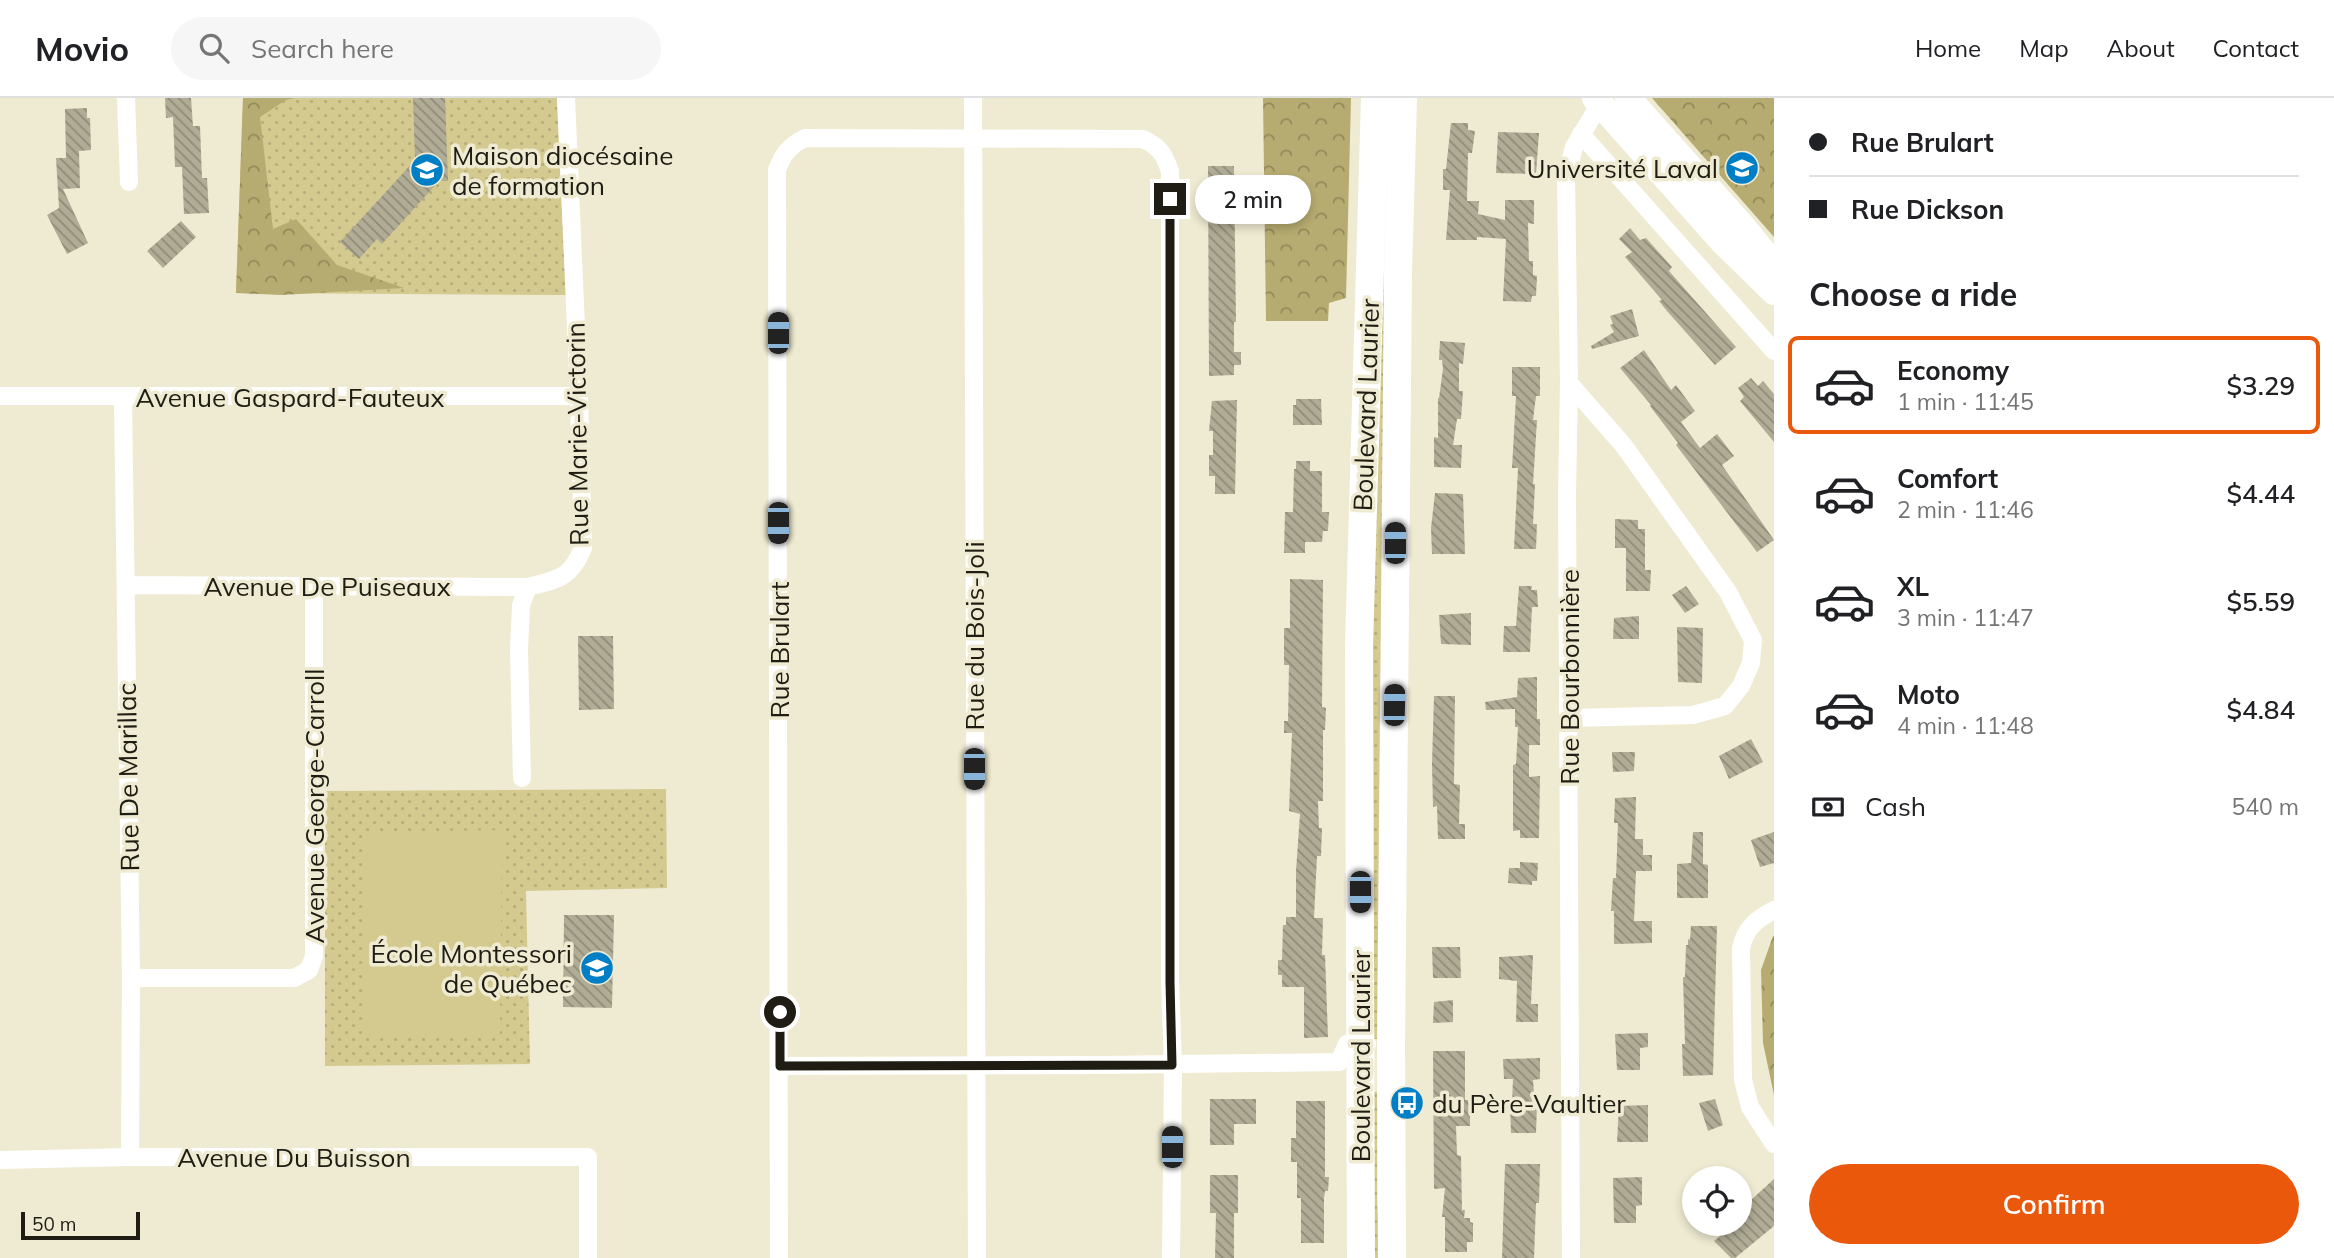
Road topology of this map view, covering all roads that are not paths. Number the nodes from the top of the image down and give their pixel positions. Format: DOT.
graph roads {
  1 [pos="126,98"];
  2 [pos="566,98"];
  3 [pos="972,98"];
  4 [pos="1375,98"];
  5 [pos="1628,98"];
  6 [pos="1597,101"];
  7 [pos="1404,105"];
  8 [pos="1581,134"];
  9 [pos="973,138"];
  10 [pos="129,182"];
  11 [pos="1774,265"];
  12 [pos="1774,292"];
  13 [pos="1774,351"];
  14 [pos="1569,383"];
  15 [pos="0,396"];
  16 [pos="579,396"];
  17 [pos="123,397"];
  18 [pos="126,585"];
  19 [pos="314,586"];
  20 [pos="528,587"];
  21 [pos="1570,718"];
  22 [pos="522,778"];
  23 [pos="1774,910"];
  24 [pos="131,978"];
  25 [pos="1359,1044"];
  26 [pos="1391,1045"];
  27 [pos="975,1065"];
  28 [pos="1172,1065"];
  29 [pos="780,1066"];
  30 [pos="1774,1144"];
  31 [pos="130,1157"];
  32 [pos="0,1160"];
  33 [pos="588,1258"];
  34 [pos="779,1258"];
  35 [pos="976,1258"];
  36 [pos="1171,1258"];
  37 [pos="1361,1258"];
  38 [pos="1392,1258"];
  39 [pos="1571,1258"];
  1 -- 10 [label="street"];
  2 -- 16 [label="street, Rue Marie-Victorin"];
  3 -- 9 [label="street, Rue du Bois-Joli"];
  4 -- 25 [label="main road, Boulevard Laurier"];
  5 -- 11 [label="main road"];
  6 -- 8 [label="street, Rue Bourbonnière"];
  6 -- 12 [label="main road"];
  7 -- 26 [label="main road, Boulevard Laurier"];
  8 -- 13 [label="street"];
  8 -- 14 [label="street, Rue Bourbonnière"];
  9 -- 27 [label="street, Rue du Bois-Joli"];
  9 -- 28 [label="street, Rue Brulart"];
  9 -- 29 [label="street, Rue Brulart"];
  14 -- 21 [label="street, Rue Bourbonnière"];
  14 -- 21 [label="street"];
  15 -- 17 [label="street, Avenue Gaspard-Fauteux"];
  16 -- 17 [label="street, Avenue Gaspard-Fauteux"];
  16 -- 20 [label="street, Rue Marie-Victorin"];
  17 -- 18 [label="street, Rue De Marillac"];
  18 -- 19 [label="street, Avenue De Puiseaux"];
  18 -- 24 [label="street, Rue De Marillac"];
  19 -- 20 [label="street, Avenue De Puiseaux"];
  19 -- 24 [label="street, Avenue George-Carroll"];
  20 -- 22 [label="street"];
  21 -- 39 [label="street, Rue Bourbonnière"];
  23 -- 30 [label="street"];
  24 -- 31 [label="street, Rue De Marillac"];
  25 -- 26 [label="street"];
  25 -- 28 [label="street"];
  25 -- 37 [label="main road, Boulevard Laurier"];
  26 -- 38 [label="main road, Boulevard Laurier"];
  27 -- 28 [label="street"];
  27 -- 29 [label="street"];
  27 -- 35 [label="street, Rue du Bois-Joli"];
  28 -- 36 [label="street, Rue Brulart"];
  29 -- 34 [label="street, Rue Brulart"];
  31 -- 32 [label="street, Avenue Du Buisson"];
  31 -- 33 [label="street, Avenue Du Buisson"];
}
